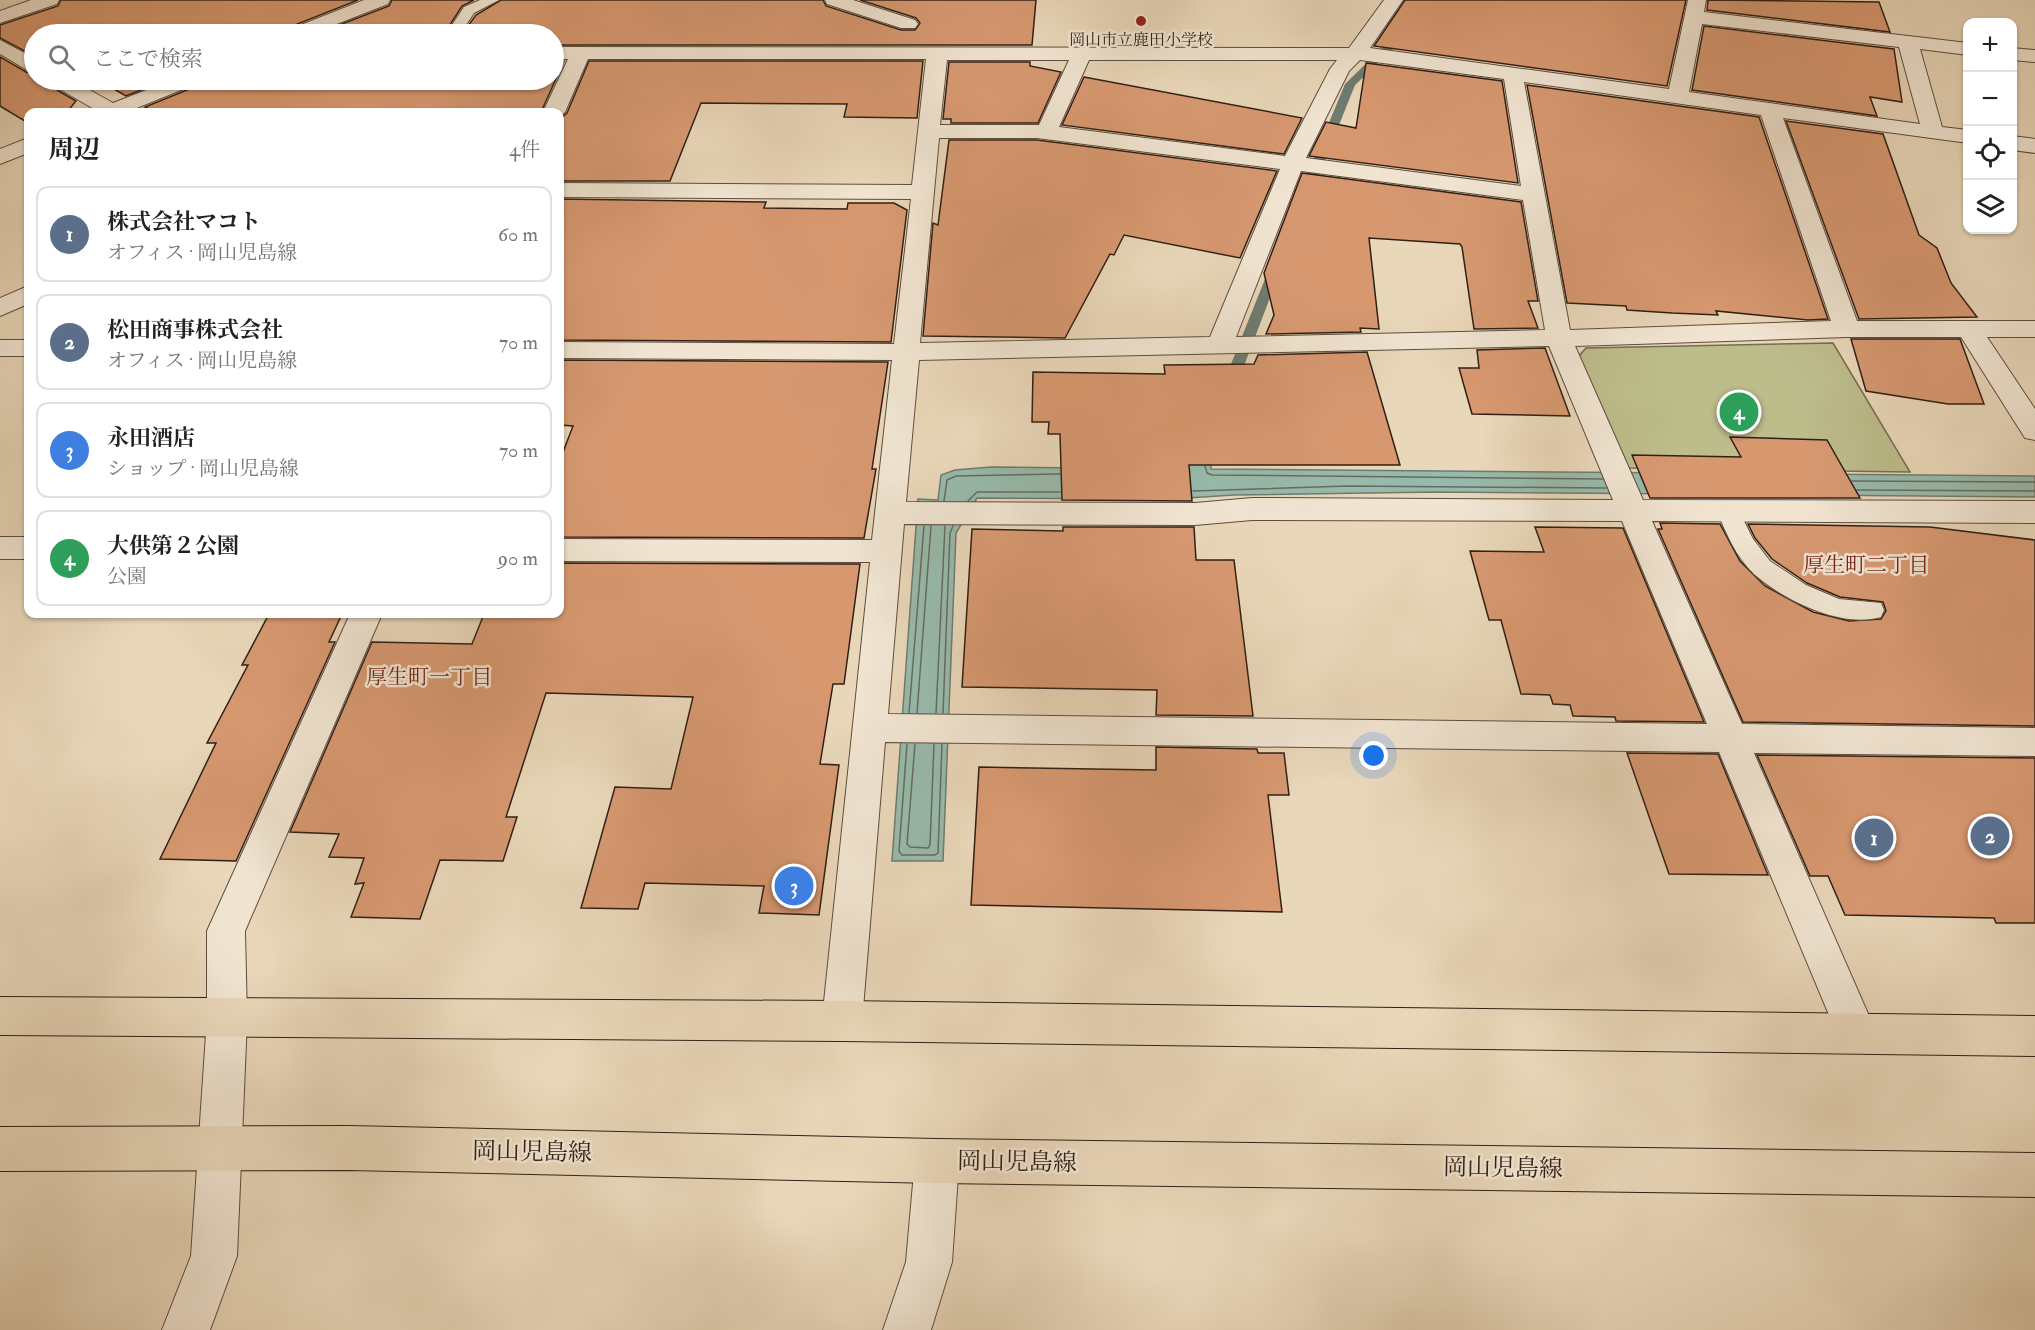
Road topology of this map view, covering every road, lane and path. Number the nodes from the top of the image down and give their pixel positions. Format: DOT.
graph roads {
  1 [pos="50,0"];
  2 [pos="381,0"];
  3 [pos="492,0"];
  4 [pos="834,0"];
  5 [pos="1394,0"];
  6 [pos="1696,8"];
  7 [pos="0,17"];
  8 [pos="320,24"];
  9 [pos="460,24"];
  10 [pos="1908,43"];
  11 [pos="0,46"];
  12 [pos="1963,48"];
  13 [pos="564,53"];
  14 [pos="581,53"];
  15 [pos="907,54"];
  16 [pos="937,54"];
  17 [pos="1362,54"];
  18 [pos="2017,54"];
  19 [pos="1080,55"];
  20 [pos="2035,56"];
  21 [pos="24,60"];
  22 [pos="1514,73"];
  23 [pos="74,90"];
  24 [pos="165,90"];
  25 [pos="1678,96"];
  26 [pos="104,108"];
  27 [pos="121,108"];
  28 [pos="556,108"];
  29 [pos="1770,110"];
  30 [pos="929,132"];
  31 [pos="1047,132"];
  32 [pos="1934,133"];
  33 [pos="1963,136"];
  34 [pos="2017,144"];
  35 [pos="2035,146"];
  36 [pos="24,148"];
  37 [pos="0,157"];
  38 [pos="1309,165"];
  39 [pos="564,190"];
  40 [pos="923,192"];
  41 [pos="1533,194"];
  42 [pos="24,296"];
  43 [pos="0,308"];
  44 [pos="1847,329"];
  45 [pos="1970,329"];
  46 [pos="2035,329"];
  47 [pos="1559,338"];
  48 [pos="1226,345"];
  49 [pos="0,348"];
  50 [pos="24,348"];
  51 [pos="564,350"];
  52 [pos="907,352"];
  53 [pos="2035,431"];
  54 [pos="1625,493"];
  55 [pos="1728,511"];
  56 [pos="2035,512"];
  57 [pos="904,513"];
  58 [pos="564,550"];
  59 [pos="886,551"];
  60 [pos="1872,610"];
  61 [pos="364,618"];
  62 [pos="884,729"];
  63 [pos="1729,737"];
  64 [pos="2035,742"];
  65 [pos="0,1017"];
  66 [pos="227,1018"];
  67 [pos="842,1021"];
  68 [pos="1856,1032"];
  69 [pos="2035,1036"];
  70 [pos="0,1149"];
  71 [pos="219,1149"];
  72 [pos="937,1161"];
  73 [pos="2035,1175"];
  74 [pos="186,1330"];
  75 [pos="908,1330"];
  1 -- 7 [label="street"];
  2 -- 8 [label="street"];
  3 -- 9 [label="lane"];
  4 -- 15 [label="street"];
  5 -- 17 [label="street"];
  6 -- 10 [label="street"];
  6 -- 25 [label="street"];
  10 -- 12 [label="street"];
  10 -- 32 [label="street"];
  11 -- 21 [label="street"];
  13 -- 14 [label="street"];
  14 -- 15 [label="street"];
  14 -- 28 [label="street"];
  15 -- 16 [label="street"];
  16 -- 19 [label="street"];
  16 -- 30 [label="street"];
  17 -- 19 [label="street"];
  17 -- 22 [label="street"];
  17 -- 38 [label="street"];
  18 -- 20 [label="street"];
  19 -- 31 [label="street"];
  22 -- 25 [label="street"];
  22 -- 41 [label="street"];
  23 -- 26 [label="street"];
  24 -- 27 [label="street"];
  25 -- 29 [label="street"];
  29 -- 32 [label="street"];
  29 -- 44 [label="street"];
  30 -- 31 [label="street"];
  30 -- 40 [label="street"];
  31 -- 38 [label="street"];
  32 -- 33 [label="street"];
  34 -- 35 [label="street"];
  36 -- 37 [label="street"];
  38 -- 41 [label="street"];
  38 -- 48 [label="street"];
  39 -- 40 [label="street"];
  40 -- 52 [label="street"];
  41 -- 47 [label="street"];
  42 -- 43 [label="street"];
  44 -- 45 [label="street"];
  44 -- 47 [label="street"];
  45 -- 46 [label="street"];
  45 -- 53 [label="street"];
  47 -- 48 [label="street"];
  47 -- 54 [label="street"];
  48 -- 52 [label="street"];
  49 -- 50 [label="street"];
  51 -- 52 [label="street"];
  52 -- 57 [label="street"];
  54 -- 55 [label="street"];
  54 -- 57 [label="street"];
  54 -- 63 [label="street"];
  55 -- 56 [label="street"];
  55 -- 60 [label="lane"];
  57 -- 59 [label="street"];
  58 -- 59 [label="street"];
  59 -- 62 [label="street"];
  61 -- 66 [label="street"];
  62 -- 63 [label="street"];
  62 -- 67 [label="street"];
  63 -- 64 [label="street"];
  63 -- 68 [label="street"];
  65 -- 66 [label="main road"];
  66 -- 67 [label="main road"];
  66 -- 71 [label="street"];
  67 -- 68 [label="main road"];
  68 -- 69 [label="main road"];
  70 -- 71 [label="main road, 岡山児島線"];
  71 -- 72 [label="main road, 岡山児島線"];
  71 -- 74 [label="street"];
  72 -- 73 [label="main road, 岡山児島線"];
  72 -- 75 [label="street"];
}
